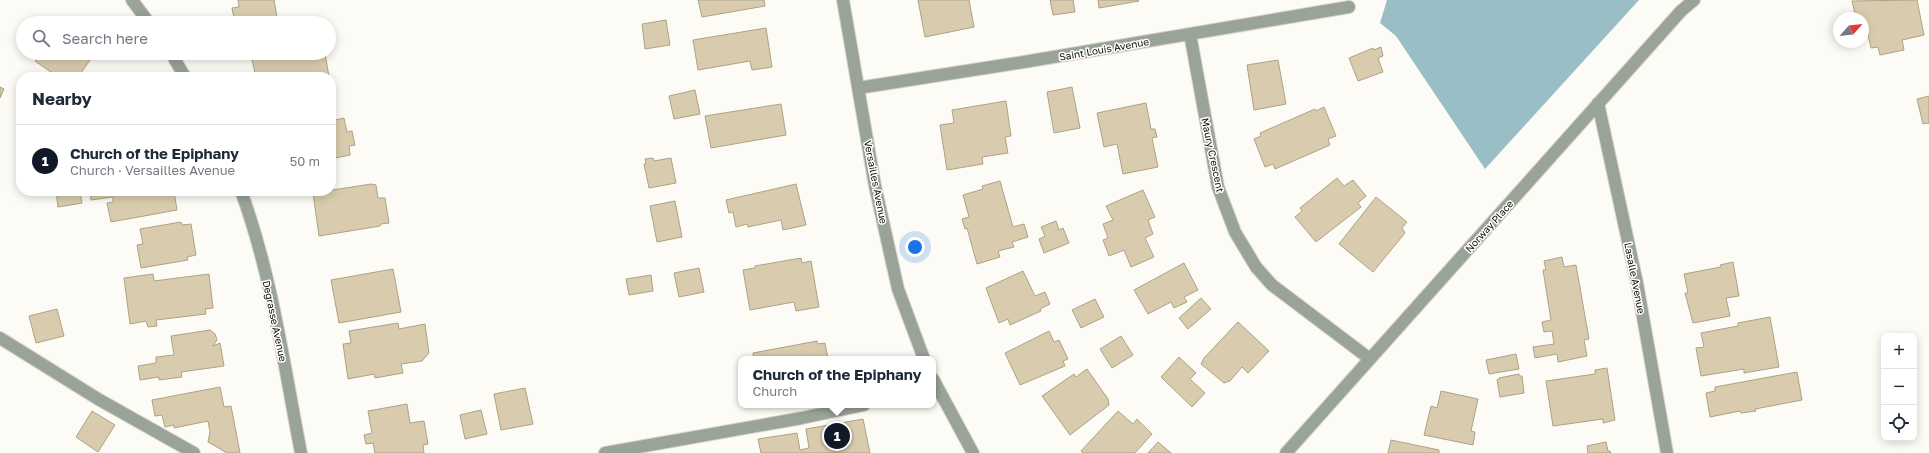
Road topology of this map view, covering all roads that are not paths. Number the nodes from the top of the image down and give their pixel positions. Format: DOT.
graph roads {
  1 [pos="132,0"];
  2 [pos="843,0"];
  3 [pos="1694,0"];
  4 [pos="1349,7"];
  5 [pos="144,16"];
  6 [pos="1190,34"];
  7 [pos="175,60"];
  8 [pos="183,72"];
  9 [pos="858,88"];
  10 [pos="1598,104"];
  11 [pos="243,196"];
  12 [pos="0,338"];
  13 [pos="923,356"];
  14 [pos="1370,359"];
  15 [pos="936,388"];
  16 [pos="850,408"];
  17 [pos="194,453"];
  18 [pos="301,453"];
  19 [pos="605,453"];
  20 [pos="973,453"];
  21 [pos="1286,453"];
  22 [pos="1668,453"];
  1 -- 5 [label="street"];
  2 -- 9 [label="street, Versailles Avenue"];
  3 -- 10 [label="street, Norway Place"];
  4 -- 6 [label="street, Saint Louis Avenue"];
  6 -- 9 [label="street, Saint Louis Avenue"];
  6 -- 14 [label="street, Maury Crescent"];
  7 -- 8 [label="street"];
  9 -- 13 [label="street, Versailles Avenue"];
  10 -- 14 [label="street, Norway Place"];
  10 -- 22 [label="street, Lasalle Avenue"];
  11 -- 18 [label="street, Degrasse Avenue"];
  12 -- 17 [label="street"];
  14 -- 21 [label="street, Norway Place"];
  15 -- 20 [label="street"];
  16 -- 19 [label="street"];
}
